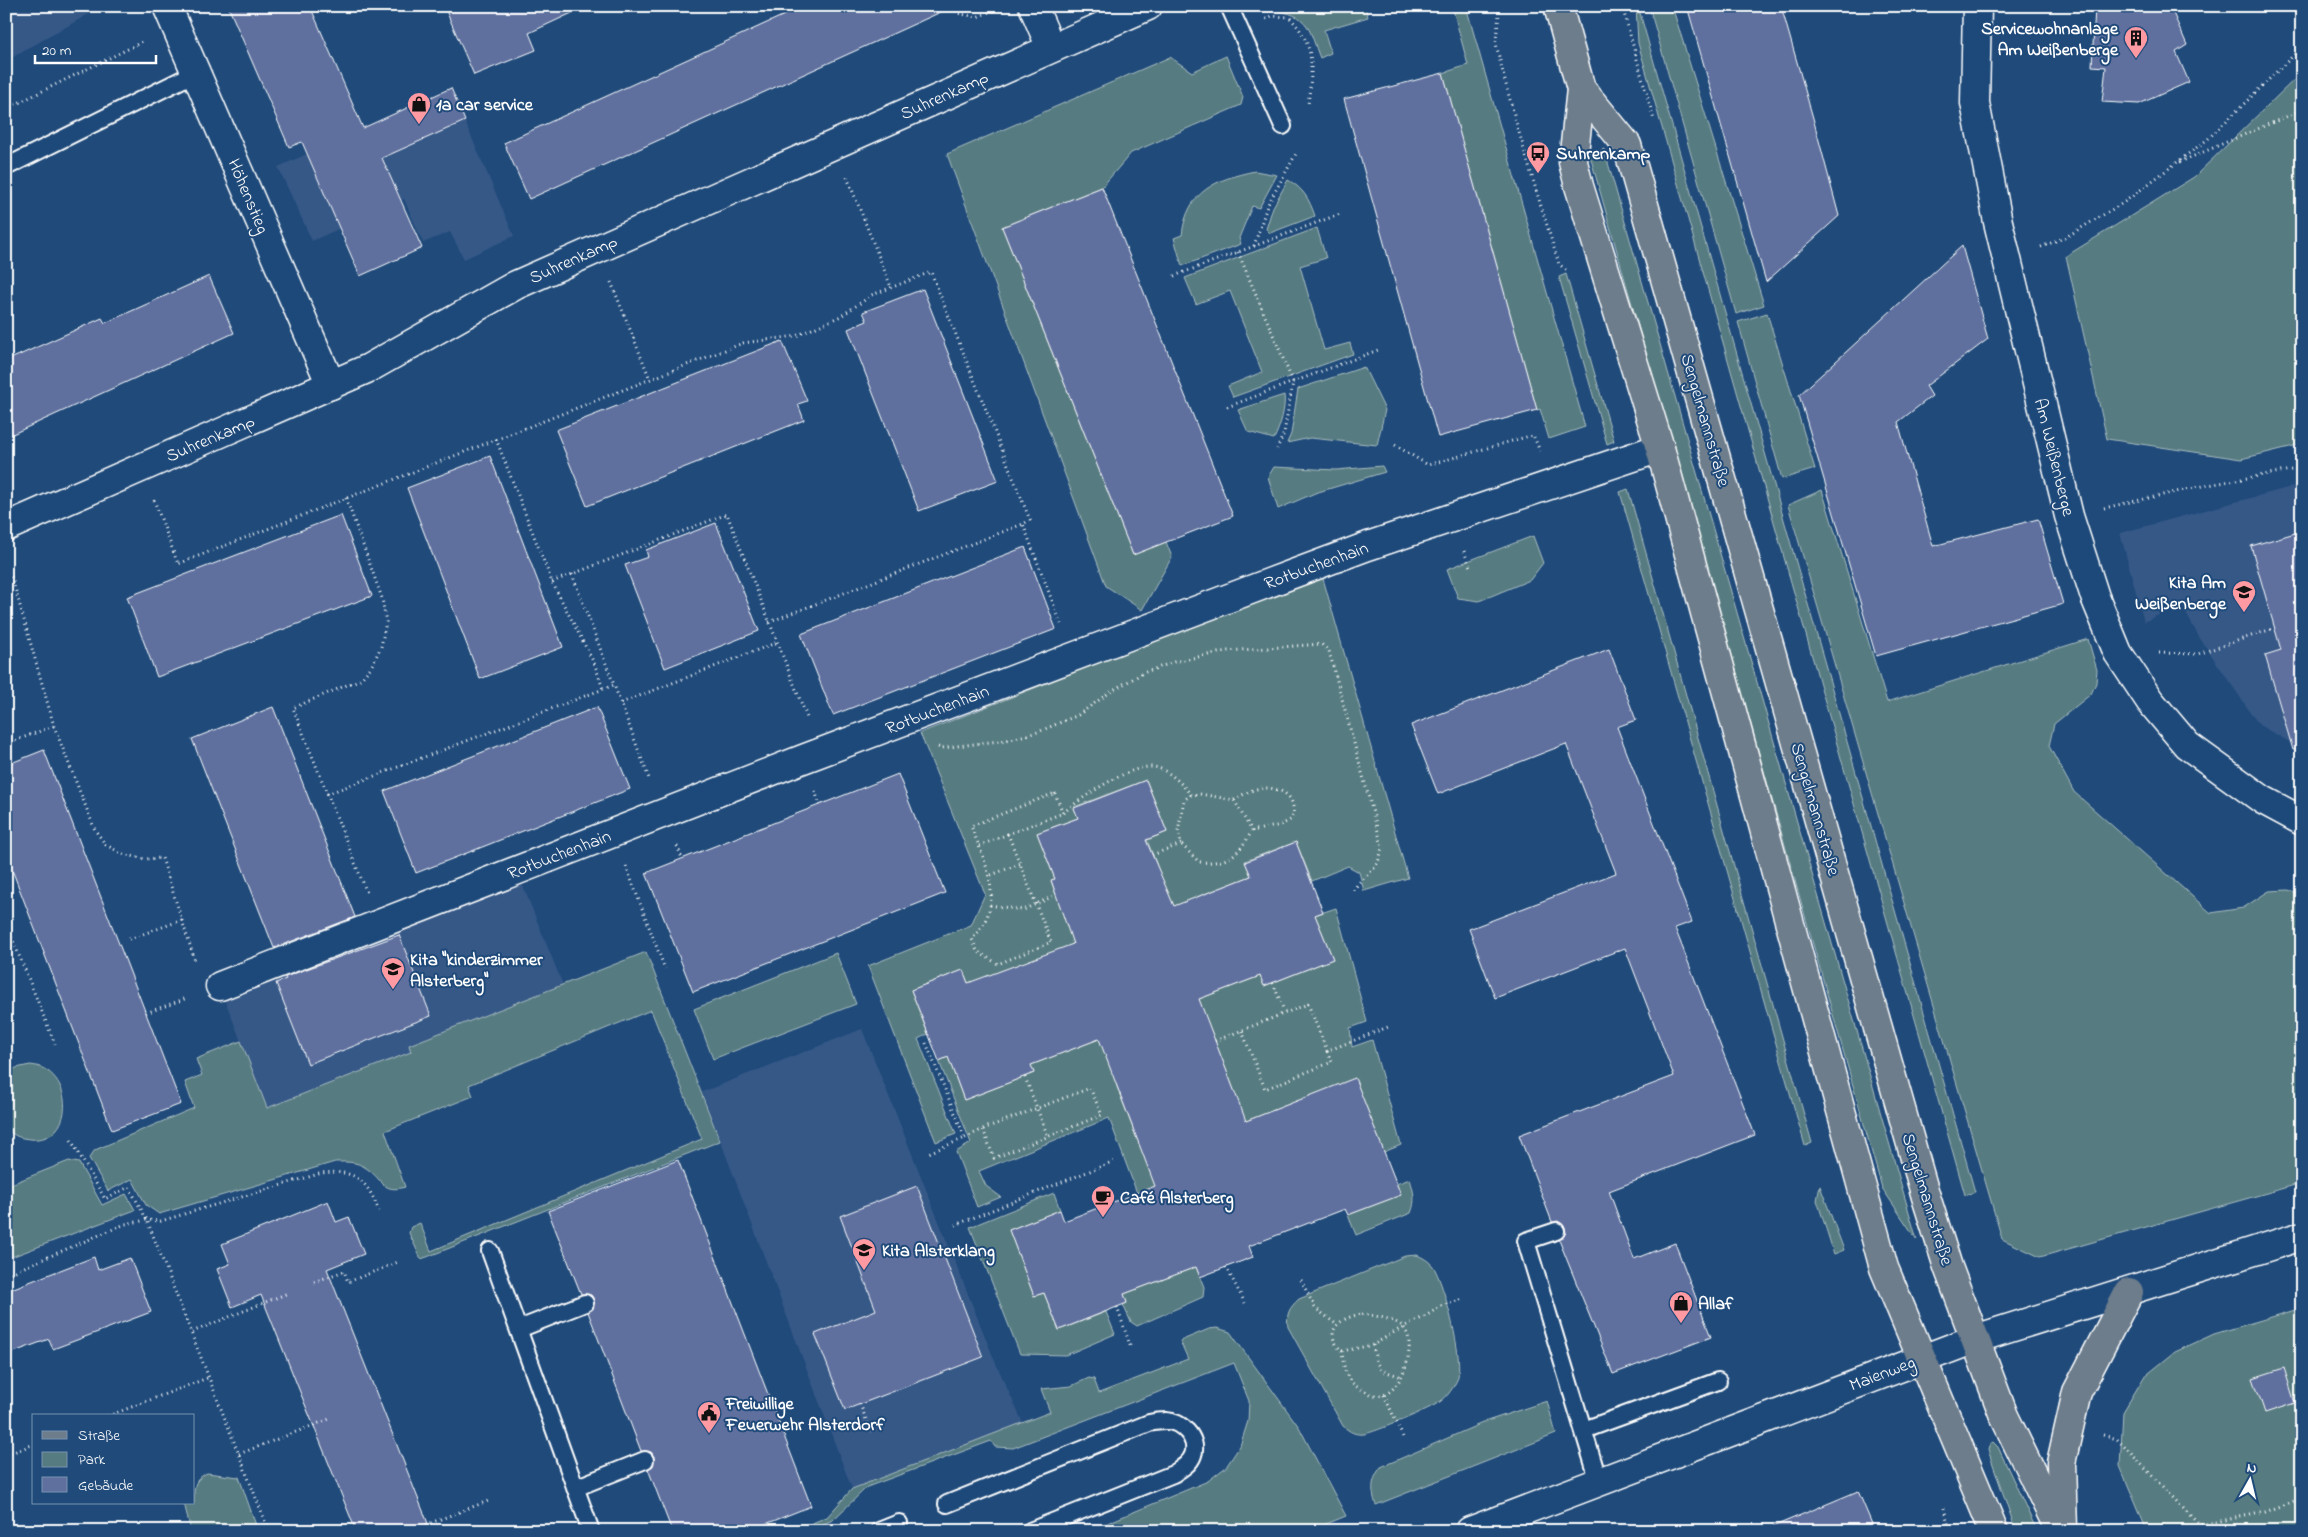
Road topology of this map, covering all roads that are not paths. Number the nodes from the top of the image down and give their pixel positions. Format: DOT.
graph roads {
  1 [pos="1033,6"];
  2 [pos="1148,6"];
  3 [pos="1229,6"];
  4 [pos="1558,6"];
  5 [pos="1977,6"];
  6 [pos="172,16"];
  7 [pos="1051,48"];
  8 [pos="197,72"];
  9 [pos="1581,89"];
  10 [pos="1283,126"];
  11 [pos="6,168"];
  12 [pos="331,385"];
  13 [pos="1660,448"];
  14 [pos="6,527"];
  15 [pos="2302,821"];
  16 [pos="212,989"];
  17 [pos="1556,1231"];
  18 [pos="2302,1236"];
  19 [pos="490,1251"];
  20 [pos="2129,1292"];
  21 [pos="585,1303"];
  22 [pos="519,1329"];
  23 [pos="1975,1339"];
  24 [pos="1922,1358"];
  25 [pos="1718,1380"];
  26 [pos="1584,1430"];
  27 [pos="645,1460"];
  28 [pos="1600,1482"];
  29 [pos="575,1488"];
  30 [pos="947,1504"];
  31 [pos="899,1522"];
  32 [pos="591,1531"];
  33 [pos="878,1531"];
  34 [pos="1030,1531"];
  35 [pos="1470,1531"];
  36 [pos="1994,1531"];
  37 [pos="2062,1531"];
  1 -- 7 [label="street"];
  2 -- 7 [label="street, Suhrenkamp"];
  3 -- 10 [label="lane"];
  4 -- 9 [label="main road, Sengelmannstraße"];
  5 -- 15 [label="street, Am Weißenberge"];
  6 -- 8 [label="street, Höhenstieg"];
  7 -- 12 [label="street, Suhrenkamp"];
  8 -- 11 [label="lane"];
  8 -- 12 [label="street, Höhenstieg"];
  9 -- 13 [label="main road, Sengelmannstraße"];
  9 -- 23 [label="main road, Sengelmannstraße"];
  12 -- 14 [label="street, Suhrenkamp"];
  13 -- 16 [label="street, Rotbuchenhain"];
  13 -- 24 [label="main road, Sengelmannstraße"];
  17 -- 26 [label="lane"];
  18 -- 20 [label="street, Maienweg"];
  19 -- 22 [label="lane"];
  20 -- 23 [label="street, Maienweg"];
  20 -- 37 [label="main road"];
  21 -- 22 [label="lane"];
  22 -- 29 [label="lane"];
  23 -- 24 [label="street, Maienweg"];
  23 -- 37 [label="main road, Sengelmannstraße"];
  24 -- 28 [label="street, Maienweg"];
  24 -- 36 [label="main road, Sengelmannstraße"];
  25 -- 26 [label="lane"];
  26 -- 28 [label="lane"];
  27 -- 29 [label="lane"];
  28 -- 35 [label="street, Maienweg"];
  29 -- 32 [label="lane"];
  30 -- 34 [label="lane"];
  31 -- 33 [label="lane"];
}
